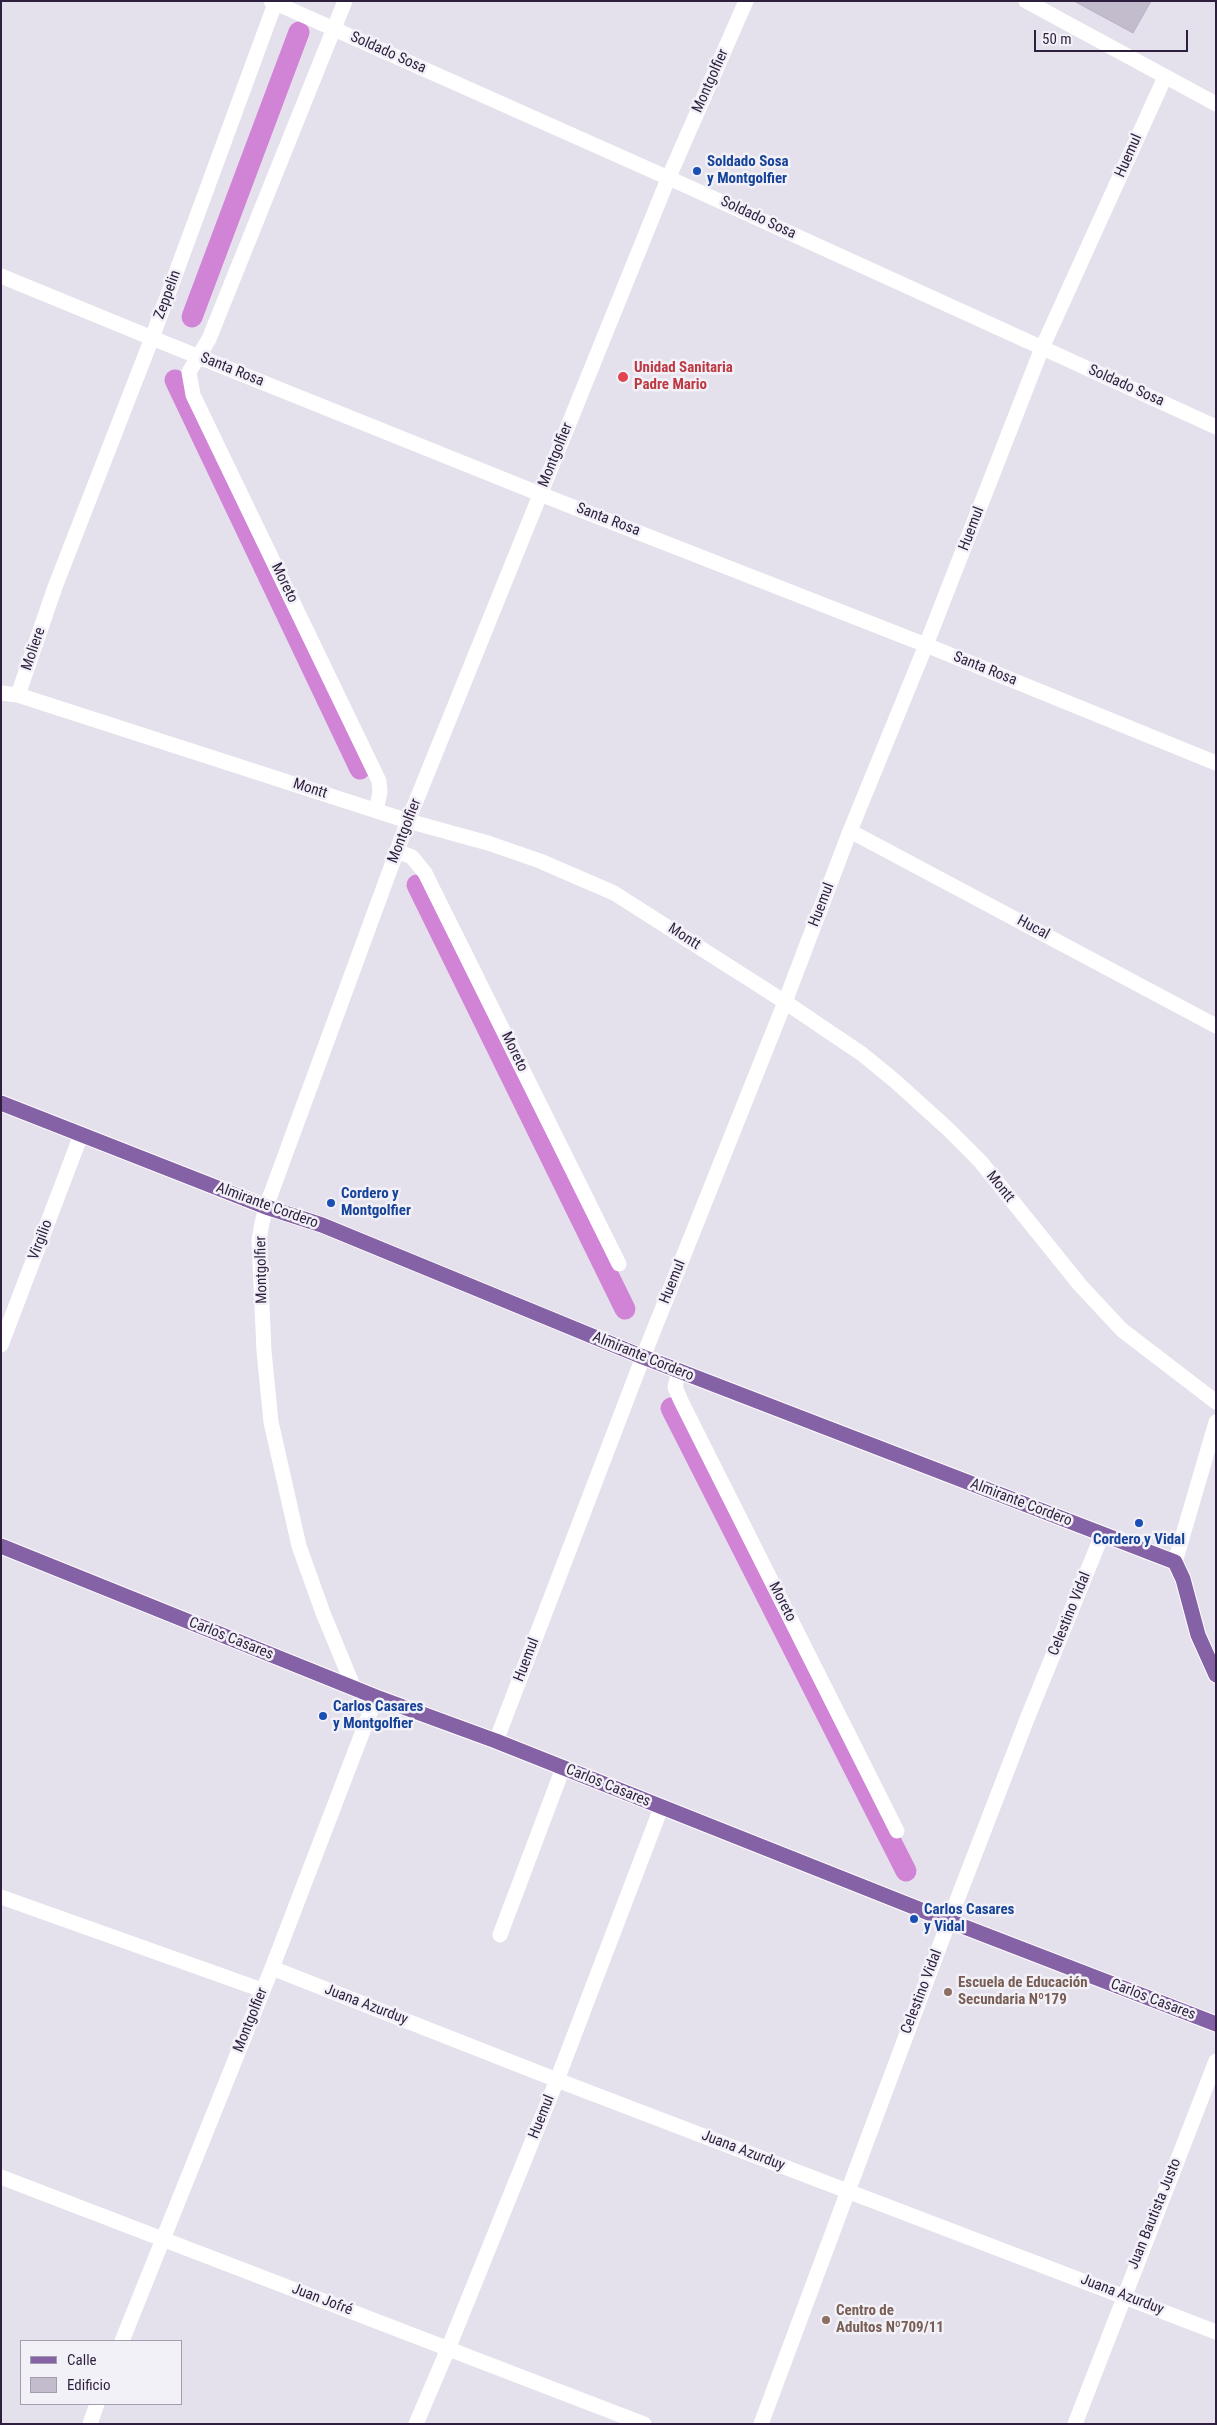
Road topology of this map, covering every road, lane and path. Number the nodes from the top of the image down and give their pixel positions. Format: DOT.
graph roads {
  1 [pos="345,1"];
  2 [pos="746,1"];
  3 [pos="1026,1"];
  4 [pos="274,2"];
  5 [pos="334,29"];
  6 [pos="1166,77"];
  7 [pos="1216,104"];
  8 [pos="668,179"];
  9 [pos="1,276"];
  10 [pos="152,338"];
  11 [pos="1042,348"];
  12 [pos="198,356"];
  13 [pos="1216,427"];
  14 [pos="540,494"];
  15 [pos="54,586"];
  16 [pos="926,644"];
  17 [pos="1,693"];
  18 [pos="18,695"];
  19 [pos="1216,763"];
  20 [pos="376,811"];
  21 [pos="408,822"];
  22 [pos="850,831"];
  23 [pos="397,851"];
  24 [pos="785,1002"];
  25 [pos="1216,1026"];
  26 [pos="1,1103"];
  27 [pos="81,1135"];
  28 [pos="266,1207"];
  29 [pos="619,1264"];
  30 [pos="1,1345"];
  31 [pos="643,1357"];
  32 [pos="679,1371"];
  33 [pos="1216,1402"];
  34 [pos="1216,1422"];
  35 [pos="1102,1535"];
  36 [pos="1,1546"];
  37 [pos="1175,1562"];
  38 [pos="1216,1674"];
  39 [pos="354,1688"];
  40 [pos="376,1697"];
  41 [pos="496,1742"];
  42 [pos="563,1768"];
  43 [pos="661,1808"];
  44 [pos="897,1831"];
  45 [pos="1,1897"];
  46 [pos="949,1921"];
  47 [pos="500,1935"];
  48 [pos="272,1968"];
  49 [pos="262,1990"];
  50 [pos="1216,2024"];
  51 [pos="1216,2061"];
  52 [pos="557,2080"];
  53 [pos="1,2177"];
  54 [pos="848,2192"];
  55 [pos="162,2238"];
  56 [pos="1124,2295"];
  57 [pos="1216,2332"];
  58 [pos="122,2340"];
  59 [pos="448,2349"];
  60 [pos="98,2405"];
  61 [pos="90,2424"];
  62 [pos="416,2424"];
  63 [pos="644,2424"];
  64 [pos="761,2424"];
  65 [pos="1075,2424"];
  1 -- 5 [label="street"];
  2 -- 8 [label="street, Montgolfier"];
  3 -- 6 [label="street"];
  4 -- 5 [label="street, Soldado Sosa"];
  4 -- 10 [label="street, Zeppelin"];
  5 -- 8 [label="street, Soldado Sosa"];
  5 -- 12 [label="street"];
  6 -- 7 [label="street"];
  6 -- 11 [label="street, Huemul"];
  8 -- 11 [label="street, Soldado Sosa"];
  8 -- 14 [label="street, Montgolfier"];
  9 -- 10 [label="street, Santa Rosa"];
  10 -- 12 [label="street, Santa Rosa"];
  10 -- 15 [label="street, Zeppelin"];
  11 -- 13 [label="street, Soldado Sosa"];
  11 -- 16 [label="street, Huemul"];
  12 -- 14 [label="street, Santa Rosa"];
  12 -- 20 [label="street, Moreto"];
  14 -- 16 [label="street, Santa Rosa"];
  14 -- 21 [label="street, Montgolfier"];
  15 -- 18 [label="street, Moliere"];
  16 -- 19 [label="street, Santa Rosa"];
  16 -- 22 [label="street, Huemul"];
  17 -- 18 [label="street"];
  18 -- 20 [label="street, Montt"];
  20 -- 21 [label="street, Montt"];
  21 -- 23 [label="street, Montgolfier"];
  21 -- 24 [label="street, Montt"];
  22 -- 24 [label="street, Huemul"];
  22 -- 25 [label="street, Hucal"];
  23 -- 28 [label="street, Montgolfier"];
  23 -- 29 [label="street, Moreto"];
  24 -- 31 [label="street, Huemul"];
  24 -- 33 [label="street, Montt"];
  26 -- 27 [label="main road, Almirante Cordero"];
  27 -- 28 [label="main road, Almirante Cordero"];
  27 -- 30 [label="street, Virgilio"];
  28 -- 31 [label="main road, Almirante Cordero"];
  28 -- 39 [label="street, Montgolfier"];
  31 -- 32 [label="main road, Almirante Cordero"];
  31 -- 41 [label="street, Huemul"];
  32 -- 35 [label="main road, Almirante Cordero"];
  32 -- 44 [label="street, Moreto"];
  34 -- 37 [label="street"];
  35 -- 37 [label="main road, Almirante Cordero"];
  35 -- 46 [label="street, Celestino Vidal"];
  36 -- 39 [label="main road, Carlos Casares"];
  37 -- 38 [label="main road"];
  39 -- 40 [label="main road, Carlos Casares"];
  40 -- 41 [label="main road, Carlos Casares"];
  40 -- 48 [label="street, Montgolfier"];
  41 -- 42 [label="main road, Carlos Casares"];
  42 -- 43 [label="main road, Carlos Casares"];
  42 -- 47 [label="street"];
  43 -- 46 [label="main road, Carlos Casares"];
  43 -- 52 [label="street, Huemul"];
  45 -- 49 [label="street"];
  46 -- 50 [label="main road, Carlos Casares"];
  46 -- 54 [label="street, Celestino Vidal"];
  48 -- 49 [label="street, Montgolfier"];
  48 -- 52 [label="street, Juana Azurduy"];
  49 -- 55 [label="street, Montgolfier"];
  51 -- 56 [label="street, Juan Bautista Justo"];
  52 -- 54 [label="street, Juana Azurduy"];
  52 -- 59 [label="street, Huemul"];
  53 -- 55 [label="street, Juan Jofré"];
  54 -- 56 [label="street, Juana Azurduy"];
  54 -- 64 [label="street, Celestino Vidal"];
  55 -- 58 [label="street, Montgolfier"];
  55 -- 59 [label="street, Juan Jofré"];
  56 -- 57 [label="street, Juana Azurduy"];
  56 -- 65 [label="street, Juan Bautista Justo"];
  59 -- 62 [label="street, Huemul"];
  59 -- 63 [label="street, Juan Jofré"];
  60 -- 61 [label="street"];
}
